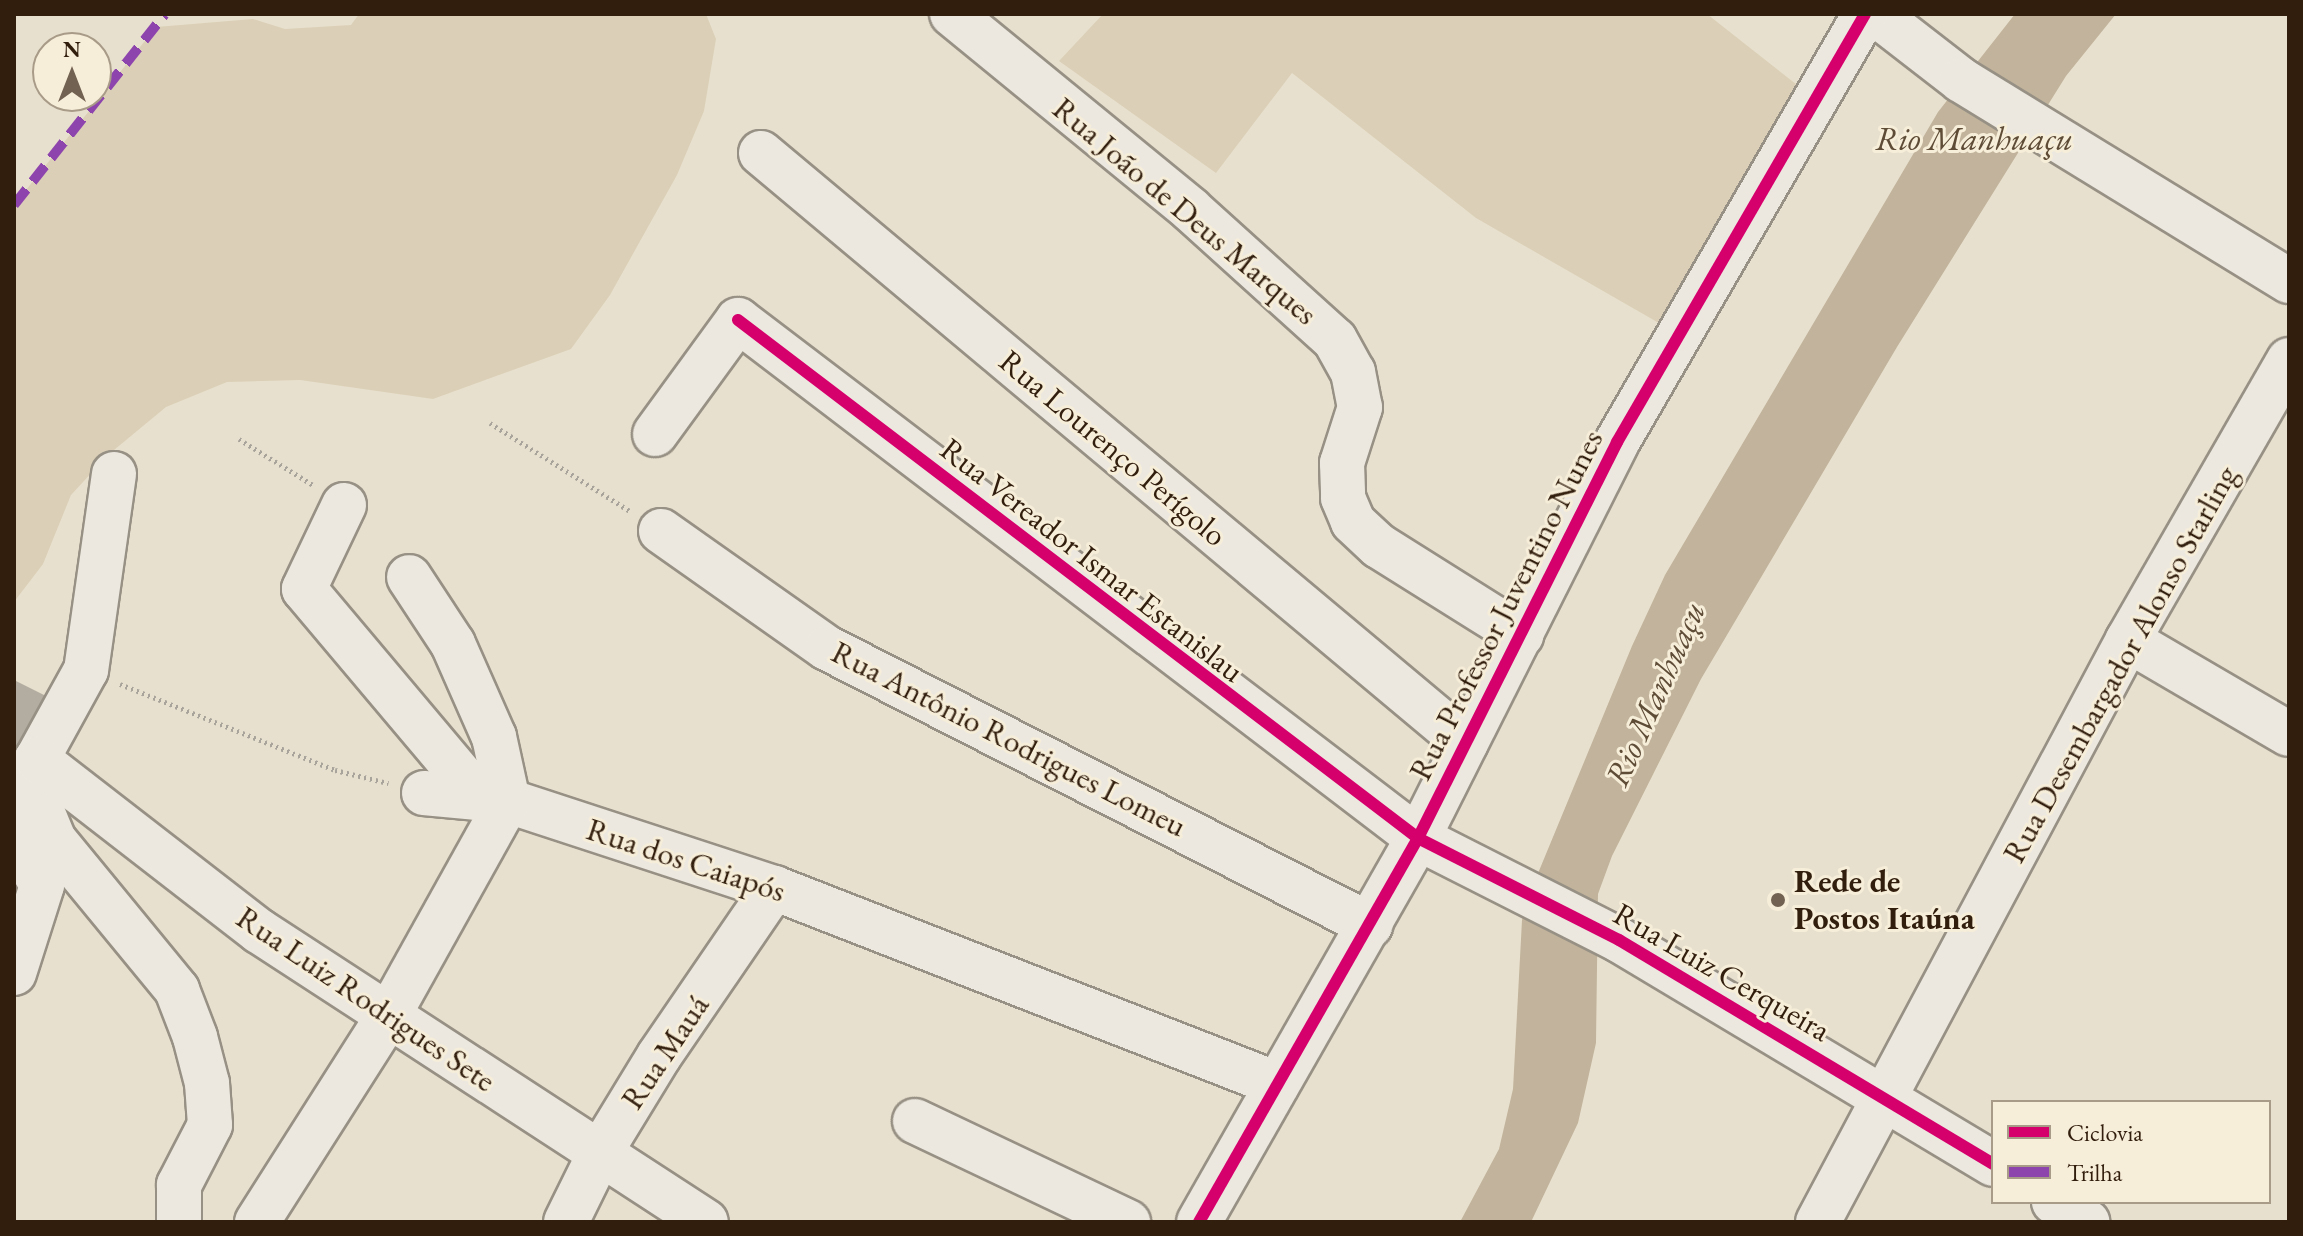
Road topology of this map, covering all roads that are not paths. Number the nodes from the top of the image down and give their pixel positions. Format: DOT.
graph roads {
  1 [pos="952,14"];
  2 [pos="1865,14"];
  3 [pos="1876,14"];
  4 [pos="761,153"];
  5 [pos="2289,281"];
  6 [pos="2289,360"];
  7 [pos="655,434"];
  8 [pos="114,474"];
  9 [pos="344,505"];
  10 [pos="661,531"];
  11 [pos="409,577"];
  12 [pos="1521,635"];
  13 [pos="2128,640"];
  14 [pos="2289,734"];
  15 [pos="1466,743"];
  16 [pos="37,759"];
  17 [pos="424,793"];
  18 [pos="494,800"];
  19 [pos="1418,838"];
  20 [pos="774,888"];
  21 [pos="1370,925"];
  22 [pos="14,973"];
  23 [pos="387,1018"];
  24 [pos="1277,1084"];
  25 [pos="1888,1099"];
  26 [pos="915,1121"];
  27 [pos="601,1151"];
  28 [pos="1991,1163"];
  29 [pos="2057,1204"];
  30 [pos="179,1222"];
  31 [pos="257,1222"];
  32 [pos="566,1222"];
  33 [pos="706,1222"];
  34 [pos="1128,1222"];
  35 [pos="1199,1222"];
  36 [pos="1818,1222"];
  37 [pos="2087,1222"];
  1 -- 12 [label="street, Rua João de Deus Marques"];
  2 -- 12 [label="street, Rua Professor Juventino Nunes"];
  3 -- 5 [label="street"];
  4 -- 15 [label="street, Rua Lourenço Perígolo"];
  6 -- 13 [label="street, Rua Desembargador Alonso Starling"];
  7 -- 19 [label="street, Rua Vereador Ismar Estanislau"];
  8 -- 16 [label="street"];
  9 -- 18 [label="street"];
  10 -- 21 [label="street, Rua Antônio Rodrigues Lomeu"];
  11 -- 18 [label="street"];
  12 -- 15 [label="street, Rua Professor Juventino Nunes"];
  13 -- 14 [label="street"];
  13 -- 25 [label="street, Rua Desembargador Alonso Starling"];
  15 -- 19 [label="street, Rua Professor Juventino Nunes"];
  16 -- 22 [label="street"];
  16 -- 23 [label="street, Rua Luiz Rodrigues Sete"];
  16 -- 30 [label="street"];
  17 -- 18 [label="street, Rua dos Caiapós"];
  18 -- 20 [label="street, Rua dos Caiapós"];
  18 -- 23 [label="street"];
  19 -- 21 [label="street, Rua Professor Juventino Nunes"];
  19 -- 25 [label="street, Rua Luiz Cerqueira"];
  20 -- 24 [label="street, Rua dos Caiapós"];
  20 -- 27 [label="street, Rua Mauá"];
  21 -- 24 [label="street, Rua Professor Juventino Nunes"];
  23 -- 27 [label="street, Rua Luiz Rodrigues Sete"];
  23 -- 31 [label="street"];
  24 -- 35 [label="street, Rua Professor Juventino Nunes"];
  25 -- 28 [label="street, Rua Luiz Cerqueira"];
  25 -- 36 [label="street, Rua Desembargador Alonso Starling"];
  26 -- 34 [label="street"];
  27 -- 32 [label="street, Rua Mauá"];
  27 -- 33 [label="street, Rua Luiz Rodrigues Sete"];
  29 -- 37 [label="street"];
}
